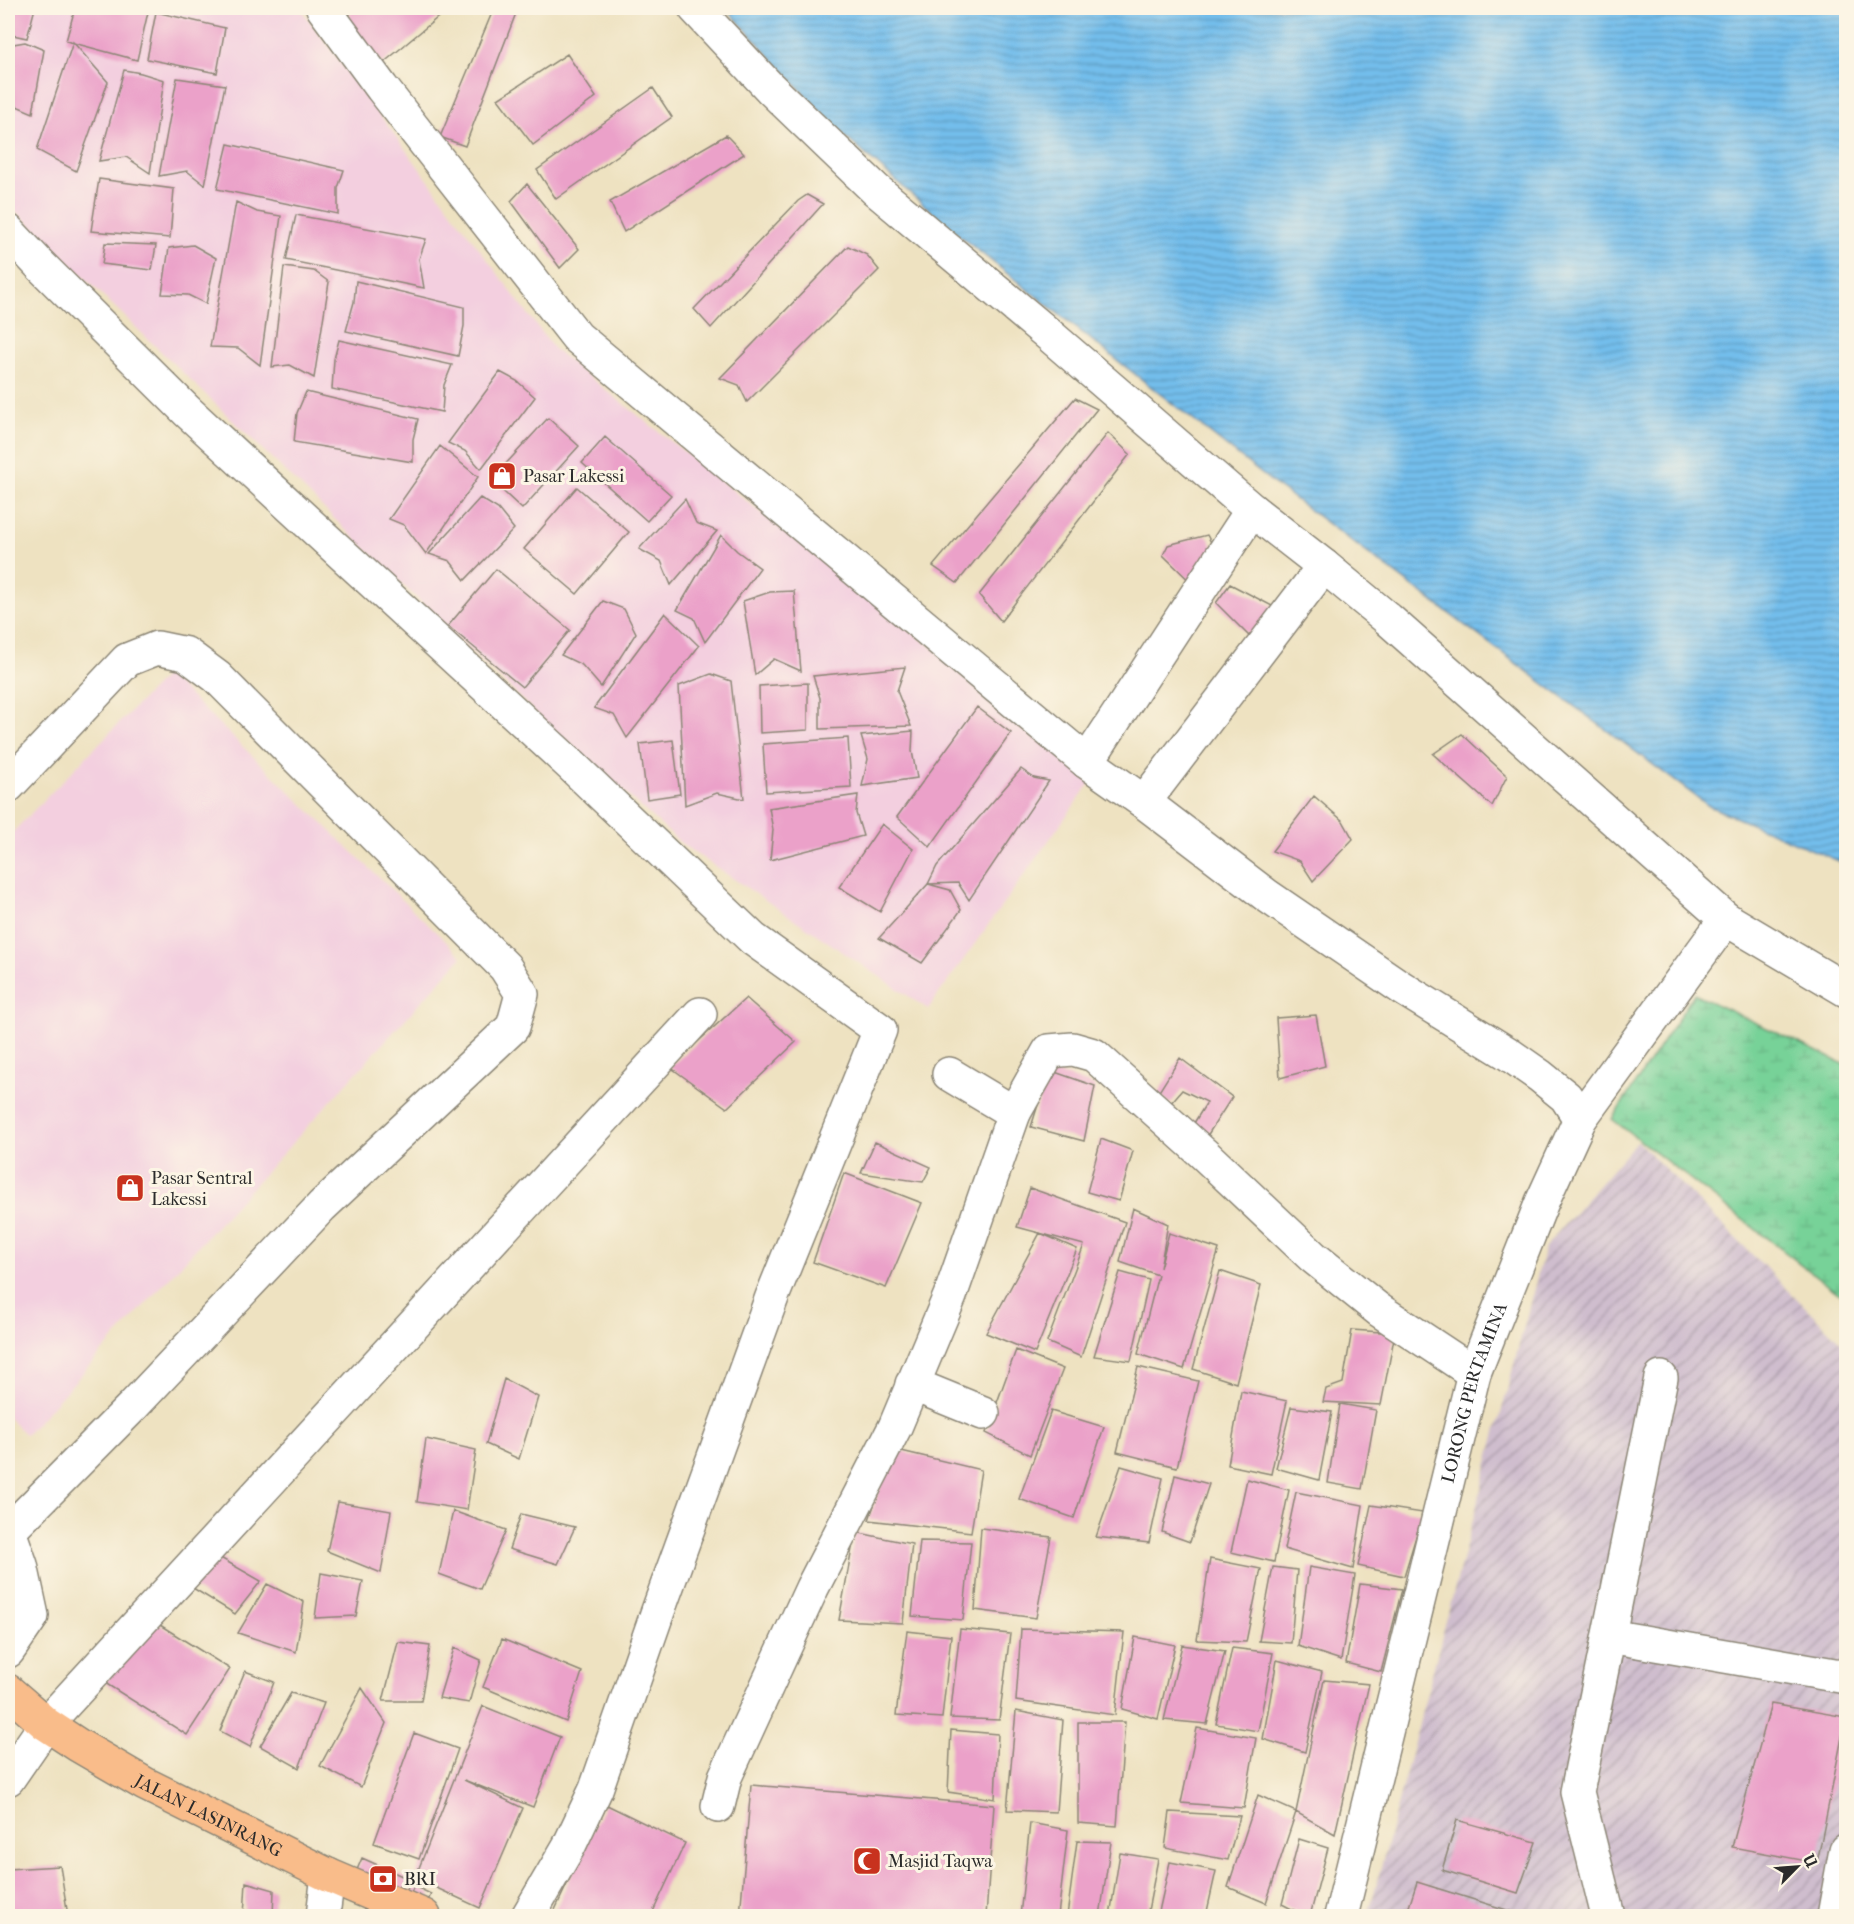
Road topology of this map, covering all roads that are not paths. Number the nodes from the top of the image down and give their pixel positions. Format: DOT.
graph roads {
  1 [pos="323,8"];
  2 [pos="695,8"];
  3 [pos="8,231"];
  4 [pos="1252,510"];
  5 [pos="1324,566"];
  6 [pos="1087,762"];
  7 [pos="8,786"];
  8 [pos="1144,802"];
  9 [pos="1726,920"];
  10 [pos="1846,990"];
  11 [pos="700,1014"];
  12 [pos="949,1074"];
  13 [pos="1014,1113"];
  14 [pos="1580,1119"];
  15 [pos="1474,1373"];
  16 [pos="1661,1378"];
  17 [pos="912,1384"];
  18 [pos="983,1413"];
  19 [pos="8,1531"];
  20 [pos="1609,1636"];
  21 [pos="8,1651"];
  22 [pos="1846,1677"];
  23 [pos="8,1691"];
  24 [pos="46,1724"];
  25 [pos="8,1779"];
  26 [pos="718,1806"];
  27 [pos="1846,1851"];
  28 [pos="328,1875"];
  29 [pos="323,1917"];
  30 [pos="423,1917"];
  31 [pos="528,1917"];
  32 [pos="1341,1917"];
  33 [pos="1608,1917"];
  34 [pos="1834,1917"];
  1 -- 6 [label="street"];
  2 -- 4 [label="street"];
  3 -- 31 [label="street"];
  4 -- 5 [label="street"];
  4 -- 6 [label="street"];
  5 -- 8 [label="street"];
  5 -- 9 [label="street"];
  6 -- 8 [label="street"];
  7 -- 19 [label="street"];
  8 -- 14 [label="street"];
  9 -- 10 [label="street"];
  9 -- 14 [label="street, LORONG PERTAMINA"];
  11 -- 24 [label="street"];
  12 -- 13 [label="street"];
  13 -- 15 [label="street"];
  13 -- 17 [label="street"];
  14 -- 15 [label="street, LORONG PERTAMINA"];
  15 -- 32 [label="street, LORONG PERTAMINA"];
  16 -- 20 [label="street"];
  17 -- 18 [label="street"];
  17 -- 26 [label="street"];
  19 -- 21 [label="street"];
  20 -- 22 [label="street"];
  20 -- 33 [label="street"];
  23 -- 24 [label="highway, JALAN LASINRANG"];
  24 -- 25 [label="street"];
  24 -- 28 [label="highway, JALAN LASINRANG"];
  27 -- 34 [label="street"];
  28 -- 29 [label="street"];
  28 -- 30 [label="highway, JALAN LASINRANG"];
}
